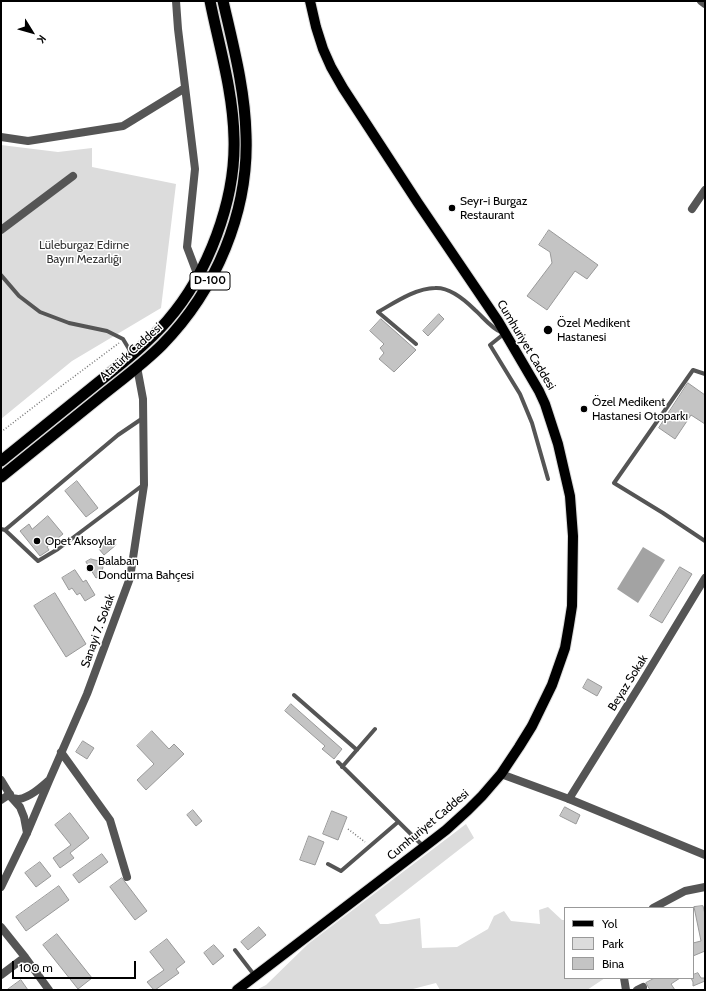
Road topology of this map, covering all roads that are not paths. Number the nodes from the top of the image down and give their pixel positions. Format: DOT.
graph roads {
  1 [pos="176,1"];
  2 [pos="210,1"];
  3 [pos="223,1"];
  4 [pos="310,1"];
  5 [pos="701,1"];
  6 [pos="705,4"];
  7 [pos="185,88"];
  8 [pos="1,137"];
  9 [pos="73,176"];
  10 [pos="705,190"];
  11 [pos="692,209"];
  12 [pos="1,230"];
  13 [pos="1,275"];
  14 [pos="198,276"];
  15 [pos="505,333"];
  16 [pos="416,344"];
  17 [pos="132,355"];
  18 [pos="137,367"];
  19 [pos="705,374"];
  20 [pos="144,417"];
  21 [pos="1,461"];
  22 [pos="1,477"];
  23 [pos="548,479"];
  24 [pos="144,485"];
  25 [pos="3,529"];
  26 [pos="705,541"];
  27 [pos="705,578"];
  28 [pos="294,695"];
  29 [pos="375,729"];
  30 [pos="357,750"];
  31 [pos="61,752"];
  32 [pos="338,762"];
  33 [pos="342,767"];
  34 [pos="501,774"];
  35 [pos="1,780"];
  36 [pos="49,781"];
  37 [pos="11,796"];
  38 [pos="569,799"];
  39 [pos="1,800"];
  40 [pos="398,822"];
  41 [pos="27,833"];
  42 [pos="424,847"];
  43 [pos="705,855"];
  44 [pos="328,864"];
  45 [pos="127,877"];
  46 [pos="1,887"];
  47 [pos="705,887"];
  48 [pos="655,907"];
  49 [pos="1,927"];
  50 [pos="235,950"];
  51 [pos="25,957"];
  52 [pos="1,975"];
  53 [pos="255,976"];
  54 [pos="624,979"];
  55 [pos="49,990"];
  56 [pos="237,990"];
  57 [pos="626,990"];
  1 -- 7 [label="street"];
  2 -- 14 [label="highway, Atatürk Caddesi / D-100"];
  3 -- 18 [label="highway, Atatürk Caddesi / D-100"];
  4 -- 15 [label="main road, Cumhuriyet Caddesi"];
  5 -- 6 [label="street"];
  7 -- 8 [label="street"];
  7 -- 14 [label="street"];
  9 -- 12 [label="street"];
  10 -- 11 [label="street"];
  13 -- 17 [label="lane"];
  14 -- 17 [label="highway, Atatürk Caddesi / D-100"];
  15 -- 16 [label="lane"];
  15 -- 23 [label="lane"];
  15 -- 34 [label="main road, Cumhuriyet Caddesi"];
  17 -- 21 [label="highway, Atatürk Caddesi / D-100"];
  18 -- 20 [label="street, Sanayi 7. Sokak"];
  18 -- 22 [label="highway, Atatürk Caddesi / D-100"];
  19 -- 26 [label="lane"];
  20 -- 24 [label="street, Sanayi 7. Sokak"];
  20 -- 25 [label="lane"];
  24 -- 25 [label="lane"];
  24 -- 31 [label="street, Sanayi 7. Sokak"];
  27 -- 38 [label="street, Beyaz Sokak"];
  28 -- 30 [label="lane"];
  29 -- 30 [label="lane"];
  30 -- 33 [label="lane"];
  31 -- 36 [label="street, Sanayi 7. Sokak"];
  31 -- 45 [label="street"];
  32 -- 33 [label="lane"];
  33 -- 40 [label="lane"];
  34 -- 38 [label="street"];
  34 -- 42 [label="main road, Cumhuriyet Caddesi"];
  35 -- 37 [label="street"];
  36 -- 37 [label="street"];
  36 -- 41 [label="street, Sanayi 7. Sokak"];
  37 -- 39 [label="street"];
  37 -- 41 [label="street"];
  38 -- 43 [label="street"];
  40 -- 42 [label="lane"];
  40 -- 44 [label="lane"];
  41 -- 46 [label="street, Sanayi 7. Sokak"];
  42 -- 53 [label="main road, Cumhuriyet Caddesi"];
  47 -- 48 [label="street"];
  49 -- 51 [label="street"];
  50 -- 53 [label="lane"];
  51 -- 52 [label="street"];
  51 -- 55 [label="street"];
  53 -- 56 [label="main road, Cumhuriyet Caddesi"];
  54 -- 57 [label="street"];
}
